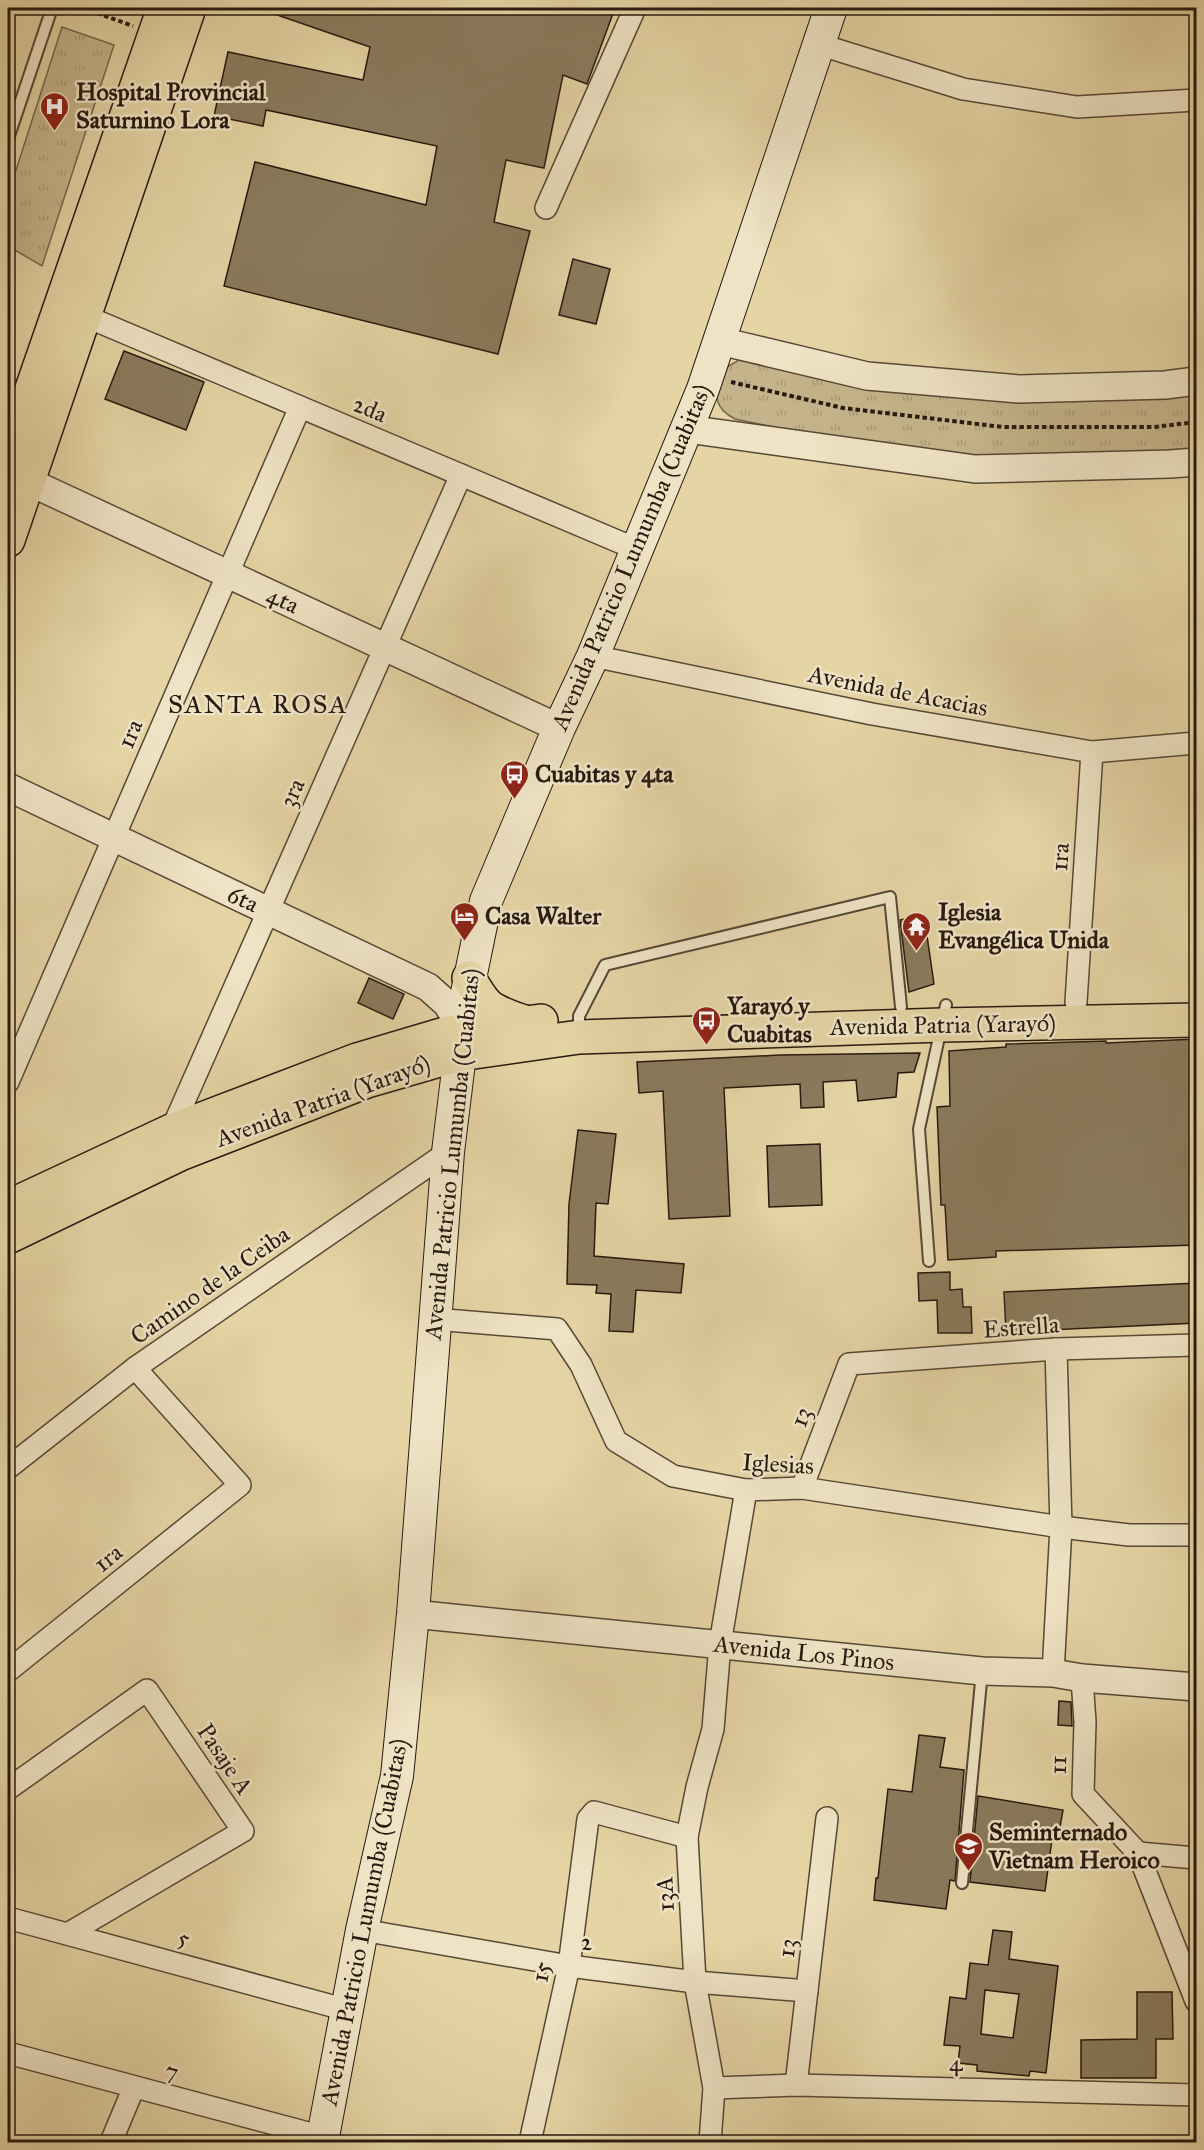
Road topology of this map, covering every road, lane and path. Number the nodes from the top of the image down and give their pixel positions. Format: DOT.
graph roads {
  1 [pos="52,8"];
  2 [pos="82,8"];
  3 [pos="189,8"];
  4 [pos="634,8"];
  5 [pos="831,8"];
  6 [pos="160,21"];
  7 [pos="818,44"];
  8 [pos="1197,100"];
  9 [pos="8,139"];
  10 [pos="546,208"];
  11 [pos="85,316"];
  12 [pos="720,341"];
  13 [pos="728,381"];
  14 [pos="1197,381"];
  15 [pos="300,407"];
  16 [pos="1197,422"];
  17 [pos="687,429"];
  18 [pos="1197,462"];
  19 [pos="14,470"];
  20 [pos="461,475"];
  21 [pos="8,540"];
  22 [pos="636,549"];
  23 [pos="227,575"];
  24 [pos="384,647"];
  25 [pos="593,656"];
  26 [pos="559,728"];
  27 [pos="1197,743"];
  28 [pos="1092,752"];
  29 [pos="8,787"];
  30 [pos="113,837"];
  31 [pos="268,911"];
  32 [pos="468,978"];
  33 [pos="1197,997"];
  34 [pos="1076,1002"];
  35 [pos="901,1007"];
  36 [pos="944,1015"];
  37 [pos="1197,1020"];
  38 [pos="526,1023"];
  39 [pos="579,1026"];
  40 [pos="461,1042"];
  41 [pos="8,1082"];
  42 [pos="171,1131"];
  43 [pos="448,1152"];
  44 [pos="8,1207"];
  45 [pos="8,1237"];
  46 [pos="929,1260"];
  47 [pos="434,1319"];
  48 [pos="1197,1346"];
  49 [pos="1056,1349"];
  50 [pos="849,1364"];
  51 [pos="135,1368"];
  52 [pos="8,1468"];
  53 [pos="802,1488"];
  54 [pos="746,1490"];
  55 [pos="1061,1527"];
  56 [pos="1197,1535"];
  57 [pos="413,1614"];
  58 [pos="720,1644"];
  59 [pos="8,1671"];
  60 [pos="982,1671"];
  61 [pos="1053,1673"];
  62 [pos="1082,1678"];
  63 [pos="1197,1687"];
  64 [pos="8,1789"];
  65 [pos="827,1818"];
  66 [pos="687,1837"];
  67 [pos="1138,1853"];
  68 [pos="1197,1858"];
  69 [pos="962,1883"];
  70 [pos="8,1918"];
  71 [pos="362,1930"];
  72 [pos="69,1933"];
  73 [pos="569,1966"];
  74 [pos="695,1982"];
  75 [pos="807,1991"];
  76 [pos="1196,2000"];
  77 [pos="347,2010"];
  78 [pos="8,2053"];
  79 [pos="796,2085"];
  80 [pos="134,2087"];
  81 [pos="714,2088"];
  82 [pos="1197,2095"];
  83 [pos="323,2140"];
  84 [pos="111,2142"];
  85 [pos="530,2142"];
  86 [pos="710,2142"];
  1 -- 9 [label="lane"];
  2 -- 6 [label="path"];
  3 -- 11 [label="main road"];
  4 -- 10 [label="street"];
  5 -- 7 [label="main road, Avenida Patricio Lumumba (Cuabitas)"];
  6 -- 19 [label="main road"];
  7 -- 8 [label="street"];
  7 -- 12 [label="main road, Avenida Patricio Lumumba (Cuabitas)"];
  11 -- 15 [label="street, 2da"];
  11 -- 19 [label="main road"];
  12 -- 14 [label="street"];
  12 -- 17 [label="main road, Avenida Patricio Lumumba (Cuabitas)"];
  13 -- 16 [label="path"];
  15 -- 20 [label="street, 2da"];
  15 -- 23 [label="street, 1ra"];
  17 -- 18 [label="street"];
  17 -- 22 [label="main road, Avenida Patricio Lumumba (Cuabitas)"];
  19 -- 21 [label="main road"];
  19 -- 23 [label="street, 4ta"];
  20 -- 22 [label="street, 2da"];
  20 -- 24 [label="street, 3ra"];
  22 -- 25 [label="main road, Avenida Patricio Lumumba (Cuabitas)"];
  23 -- 24 [label="street, 4ta"];
  23 -- 30 [label="street, 1ra"];
  24 -- 26 [label="street, 4ta"];
  24 -- 31 [label="street, 3ra"];
  25 -- 26 [label="main road, Avenida Patricio Lumumba (Cuabitas)"];
  25 -- 28 [label="street, Avenida de Acacias"];
  26 -- 32 [label="main road, Avenida Patricio Lumumba (Cuabitas)"];
  27 -- 28 [label="street, Avenida de Acacias"];
  28 -- 34 [label="street, 1ra"];
  29 -- 30 [label="street, 6ta"];
  30 -- 31 [label="street, 6ta"];
  30 -- 41 [label="street, 1ra"];
  31 -- 40 [label="street, 6ta"];
  31 -- 42 [label="street, 3ra"];
  32 -- 38 [label="main road"];
  32 -- 40 [label="main road, Avenida Patricio Lumumba (Cuabitas)"];
  33 -- 34 [label="main road, Avenida Patria (Yarayó)"];
  34 -- 36 [label="main road, Avenida Patria (Yarayó)"];
  35 -- 36 [label="main road, Avenida Patria (Yarayó)"];
  35 -- 39 [label="main road, Avenida Patria (Yarayó)"];
  35 -- 39 [label="lane"];
  36 -- 37 [label="main road, Avenida Patria (Yarayó)"];
  36 -- 39 [label="main road, Avenida Patria (Yarayó)"];
  36 -- 46 [label="lane"];
  38 -- 39 [label="main road, Avenida Patria (Yarayó)"];
  38 -- 40 [label="main road, Avenida Patria (Yarayó)"];
  39 -- 40 [label="main road, Avenida Patria (Yarayó)"];
  40 -- 42 [label="main road, Avenida Patria (Yarayó)"];
  40 -- 43 [label="main road, Avenida Patricio Lumumba (Cuabitas)"];
  40 -- 45 [label="main road, Avenida Patria (Yarayó)"];
  42 -- 44 [label="main road, Avenida Patria (Yarayó)"];
  43 -- 47 [label="main road, Avenida Patricio Lumumba (Cuabitas)"];
  43 -- 51 [label="street, Camino de la Ceiba"];
  47 -- 54 [label="street, Iglesias"];
  47 -- 57 [label="main road, Avenida Patricio Lumumba (Cuabitas)"];
  48 -- 49 [label="street, Estrella"];
  49 -- 50 [label="street, Estrella"];
  49 -- 55 [label="street"];
  50 -- 53 [label="street, 13"];
  51 -- 52 [label="street, Camino de la Ceiba"];
  51 -- 59 [label="street, 1ra"];
  53 -- 54 [label="street, Iglesias"];
  53 -- 55 [label="street, Iglesias"];
  54 -- 58 [label="street"];
  55 -- 56 [label="street, Iglesias"];
  55 -- 61 [label="street"];
  57 -- 58 [label="street, Avenida Los Pinos"];
  57 -- 71 [label="main road, Avenida Patricio Lumumba (Cuabitas)"];
  58 -- 60 [label="street, Avenida Los Pinos"];
  58 -- 66 [label="street, 13A"];
  60 -- 61 [label="street, Avenida Los Pinos"];
  60 -- 69 [label="lane"];
  61 -- 62 [label="street, Avenida Los Pinos"];
  62 -- 63 [label="street, Avenida Los Pinos"];
  62 -- 67 [label="street, 11"];
  64 -- 72 [label="street, Pasaje A"];
  65 -- 75 [label="street, 13"];
  66 -- 73 [label="street, 15"];
  66 -- 74 [label="street, 13A"];
  67 -- 68 [label="street"];
  67 -- 76 [label="street, 11"];
  70 -- 72 [label="street, 5"];
  71 -- 73 [label="street, 2"];
  71 -- 77 [label="main road, Avenida Patricio Lumumba (Cuabitas)"];
  72 -- 77 [label="street, 5"];
  73 -- 74 [label="street, 2"];
  73 -- 85 [label="street, 15"];
  74 -- 75 [label="street, 2"];
  74 -- 81 [label="street, 13A"];
  75 -- 79 [label="street, 13"];
  77 -- 83 [label="main road, Avenida Patricio Lumumba (Cuabitas)"];
  78 -- 80 [label="street, 7"];
  79 -- 81 [label="street, 4"];
  79 -- 82 [label="street, 4"];
  80 -- 83 [label="street, 7"];
  80 -- 84 [label="street"];
  81 -- 86 [label="street, 13A"];
}
